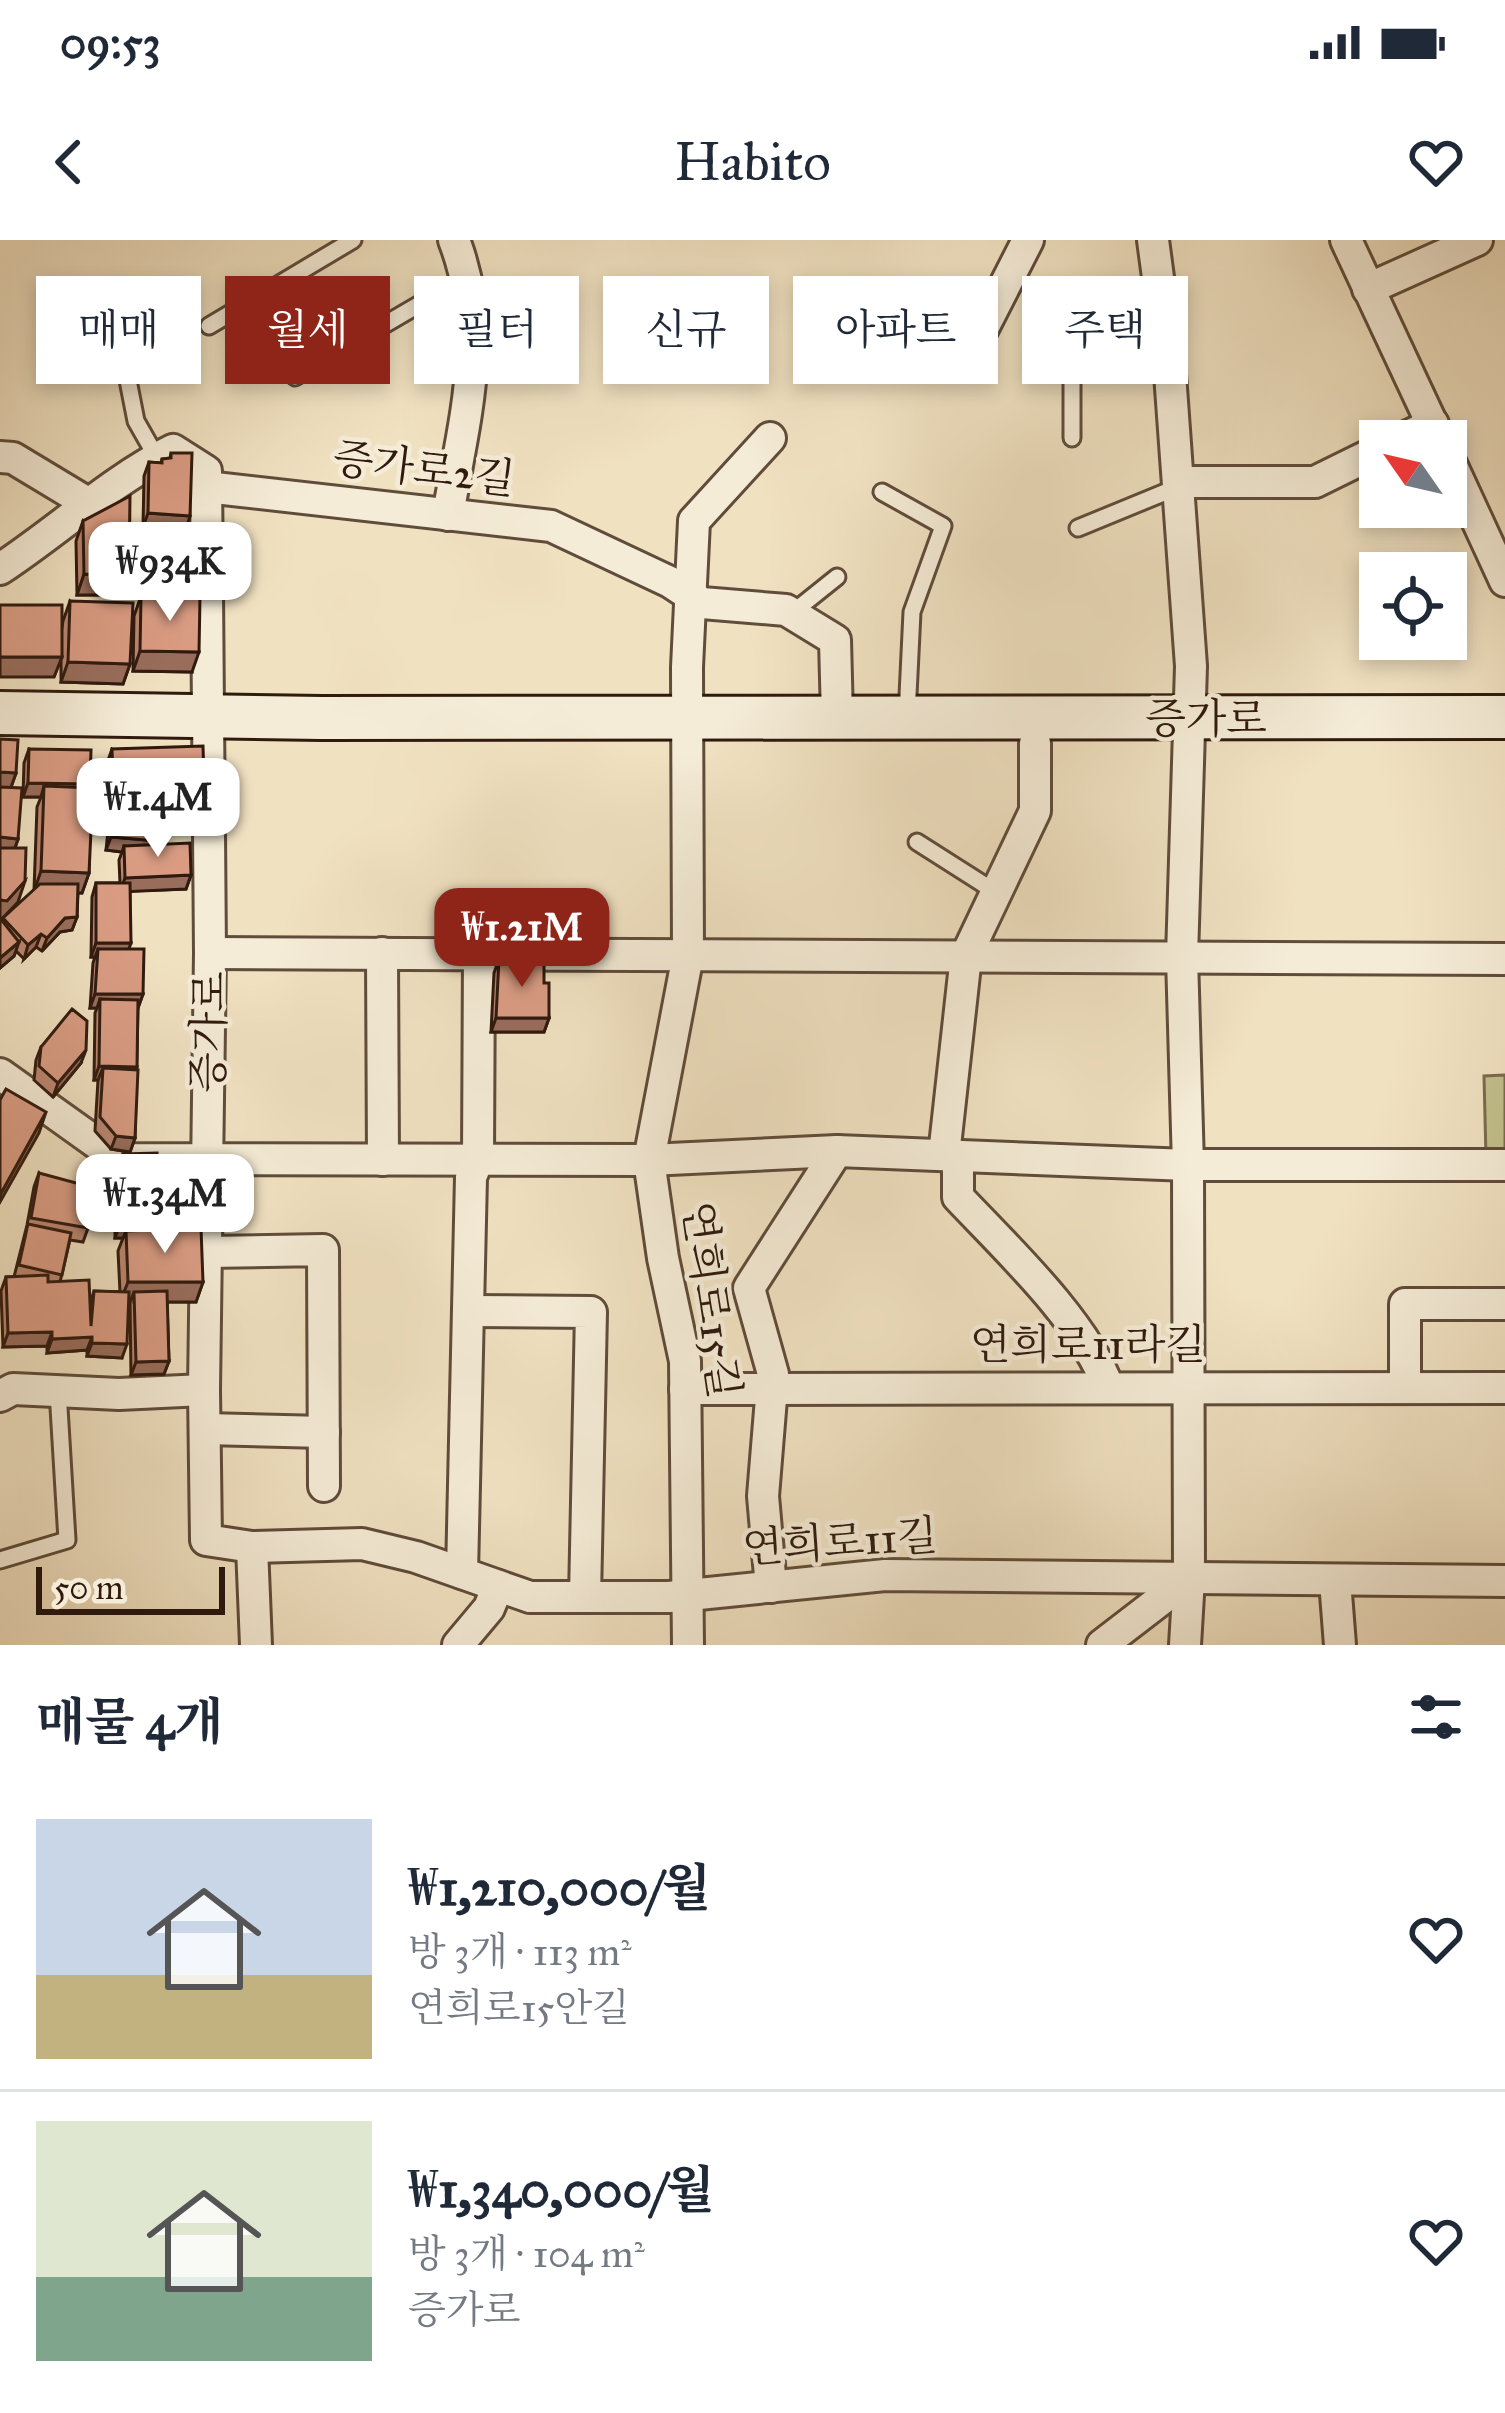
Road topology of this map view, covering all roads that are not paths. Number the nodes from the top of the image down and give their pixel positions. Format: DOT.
graph roads {
  1 [pos="353,240"];
  2 [pos="1028,240"];
  3 [pos="1153,240"];
  4 [pos="1346,240"];
  5 [pos="1477,240"];
  6 [pos="465,256"];
  7 [pos="1158,276"];
  8 [pos="1368,289"];
  9 [pos="998,299"];
  10 [pos="390,310"];
  11 [pos="209,326"];
  12 [pos="129,384"];
  13 [pos="1072,384"];
  14 [pos="1171,384"];
  15 [pos="1431,420"];
  16 [pos="770,438"];
  17 [pos="1072,438"];
  18 [pos="0,458"];
  19 [pos="157,458"];
  20 [pos="1359,460"];
  21 [pos="206,487"];
  22 [pos="1178,487"];
  23 [pos="882,492"];
  24 [pos="1467,499"];
  25 [pos="91,505"];
  26 [pos="448,515"];
  27 [pos="1078,527"];
  28 [pos="0,569"];
  29 [pos="837,577"];
  30 [pos="1505,581"];
  31 [pos="689,596"];
  32 [pos="792,614"];
  33 [pos="0,713"];
  34 [pos="908,716"];
  35 [pos="837,717"];
  36 [pos="1505,717"];
  37 [pos="689,728"];
  38 [pos="209,729"];
  39 [pos="1190,730"];
  40 [pos="0,738"];
  41 [pos="1505,742"];
  42 [pos="1035,743"];
  43 [pos="916,842"];
  44 [pos="994,891"];
  45 [pos="210,953"];
  46 [pos="382,953"];
  47 [pos="478,954"];
  48 [pos="688,955"];
  49 [pos="966,956"];
  50 [pos="1182,957"];
  51 [pos="1505,959"];
  52 [pos="0,1074"];
  53 [pos="837,1151"];
  54 [pos="951,1155"];
  55 [pos="207,1160"];
  56 [pos="383,1160"];
  57 [pos="478,1160"];
  58 [pos="650,1160"];
  59 [pos="1188,1165"];
  60 [pos="1505,1165"];
  61 [pos="206,1252"];
  62 [pos="1505,1304"];
  63 [pos="468,1311"];
  64 [pos="1108,1387"];
  65 [pos="1186,1387"];
  66 [pos="1405,1388"];
  67 [pos="1505,1388"];
  68 [pos="685,1389"];
  69 [pos="771,1389"];
  70 [pos="204,1390"];
  71 [pos="58,1391"];
  72 [pos="0,1396"];
  73 [pos="205,1429"];
  74 [pos="324,1432"];
  75 [pos="324,1486"];
  76 [pos="206,1540"];
  77 [pos="252,1547"];
  78 [pos="0,1560"];
  79 [pos="462,1573"];
  80 [pos="1189,1578"];
  81 [pos="1335,1581"];
  82 [pos="1505,1581"];
  83 [pos="498,1586"];
  84 [pos="771,1587"];
  85 [pos="685,1595"];
  86 [pos="585,1597"];
  87 [pos="256,1645"];
  88 [pos="458,1645"];
  89 [pos="688,1645"];
  90 [pos="1102,1645"];
  91 [pos="1185,1645"];
  92 [pos="1340,1645"];
  1 -- 11 [label="lane"];
  2 -- 9 [label="street"];
  3 -- 7 [label="street"];
  4 -- 8 [label="street"];
  5 -- 8 [label="street"];
  6 -- 10 [label="lane"];
  6 -- 26 [label="street"];
  8 -- 15 [label="street"];
  12 -- 19 [label="lane"];
  13 -- 17 [label="lane"];
  14 -- 22 [label="street"];
  16 -- 31 [label="street"];
  18 -- 25 [label="street"];
  19 -- 21 [label="street"];
  19 -- 25 [label="street"];
  20 -- 22 [label="street"];
  21 -- 26 [label="street, 증가로2길"];
  21 -- 38 [label="street, 증가로"];
  22 -- 27 [label="lane"];
  22 -- 39 [label="street"];
  23 -- 34 [label="lane"];
  24 -- 30 [label="street"];
  25 -- 28 [label="street"];
  26 -- 31 [label="street, 증가로2길"];
  29 -- 32 [label="lane"];
  31 -- 32 [label="street"];
  31 -- 37 [label="street"];
  32 -- 35 [label="street"];
  33 -- 38 [label="main road, 증가로"];
  34 -- 35 [label="main road, 증가로"];
  34 -- 39 [label="main road, 증가로"];
  35 -- 37 [label="main road, 증가로"];
  36 -- 39 [label="main road, 증가로"];
  37 -- 38 [label="main road, 증가로"];
  37 -- 42 [label="main road, 증가로"];
  37 -- 48 [label="street"];
  38 -- 40 [label="main road, 증가로"];
  38 -- 45 [label="street, 증가로"];
  39 -- 41 [label="main road, 증가로"];
  39 -- 42 [label="main road, 증가로"];
  39 -- 50 [label="street"];
  42 -- 44 [label="street"];
  43 -- 44 [label="lane"];
  44 -- 49 [label="street"];
  45 -- 46 [label="street"];
  45 -- 55 [label="street, 증가로"];
  46 -- 47 [label="street"];
  46 -- 56 [label="street"];
  47 -- 48 [label="street"];
  47 -- 57 [label="street"];
  48 -- 49 [label="street"];
  48 -- 58 [label="street"];
  49 -- 50 [label="street"];
  49 -- 54 [label="street"];
  50 -- 51 [label="street"];
  50 -- 59 [label="street"];
  52 -- 55 [label="street, 연희로15길"];
  53 -- 54 [label="street, 연희로15길"];
  53 -- 58 [label="street, 연희로15길"];
  53 -- 69 [label="street, 연희로15길"];
  54 -- 59 [label="street, 연희로15길"];
  54 -- 64 [label="street"];
  55 -- 56 [label="street, 연희로15길"];
  55 -- 61 [label="street, 증가로"];
  56 -- 57 [label="street, 연희로15길"];
  57 -- 58 [label="street, 연희로15길"];
  57 -- 63 [label="street"];
  58 -- 68 [label="street, 연희로15길"];
  59 -- 60 [label="street, 연희로15길"];
  59 -- 65 [label="street"];
  61 -- 70 [label="street, 증가로"];
  61 -- 74 [label="street"];
  62 -- 66 [label="street"];
  63 -- 79 [label="street"];
  63 -- 86 [label="street"];
  64 -- 65 [label="street, 연희로11라길"];
  64 -- 69 [label="street, 연희로11라길"];
  65 -- 66 [label="street, 연희로11라길"];
  65 -- 80 [label="street"];
  66 -- 67 [label="street, 연희로11라길"];
  68 -- 69 [label="street, 연희로11라길"];
  68 -- 85 [label="street, 연희로15길"];
  69 -- 84 [label="street"];
  70 -- 71 [label="street"];
  70 -- 73 [label="street, 증가로"];
  71 -- 72 [label="street"];
  71 -- 78 [label="lane"];
  73 -- 74 [label="street"];
  73 -- 76 [label="street, 증가로"];
  74 -- 75 [label="street"];
  76 -- 77 [label="street, 연희로11길"];
  77 -- 79 [label="street, 연희로11길"];
  77 -- 87 [label="street"];
  79 -- 83 [label="street, 연희로11길"];
  80 -- 81 [label="street, 연희로11길"];
  80 -- 84 [label="street, 연희로11길"];
  80 -- 90 [label="street"];
  80 -- 91 [label="street"];
  81 -- 82 [label="street, 연희로11길"];
  81 -- 92 [label="street"];
  83 -- 86 [label="street, 연희로11길"];
  83 -- 88 [label="street"];
  84 -- 85 [label="street, 연희로11길"];
  85 -- 86 [label="street, 연희로11길"];
  85 -- 89 [label="street, 연희로15길"];
}
